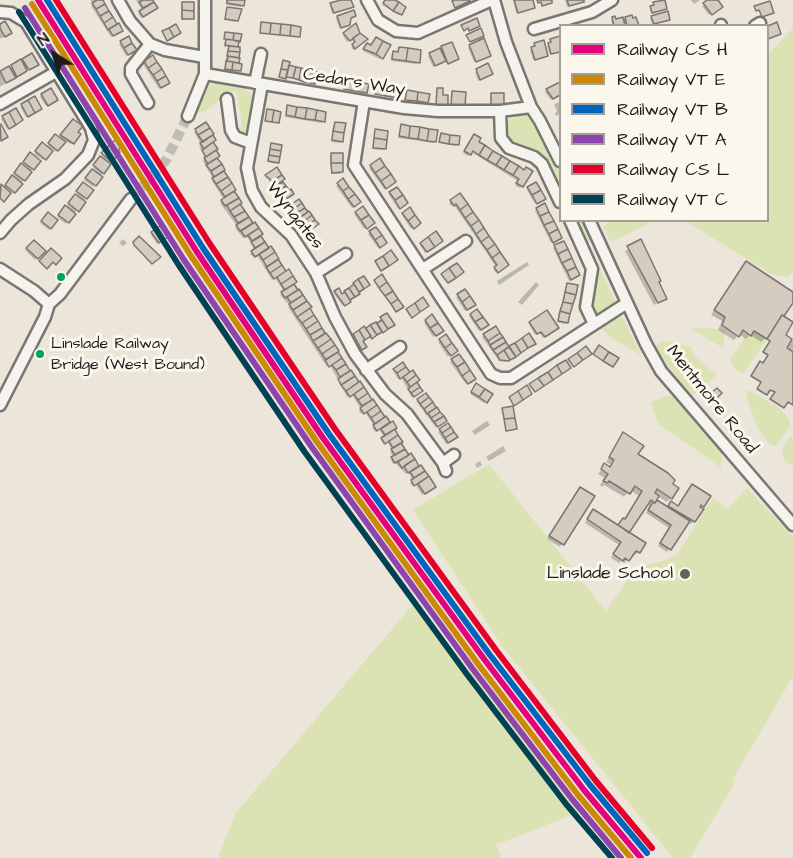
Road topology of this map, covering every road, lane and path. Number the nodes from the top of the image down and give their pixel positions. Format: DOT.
graph roads {
  1 [pos="118,0"];
  2 [pos="205,0"];
  3 [pos="367,0"];
  4 [pos="493,0"];
  5 [pos="610,1"];
  6 [pos="0,12"];
  7 [pos="534,29"];
  8 [pos="150,44"];
  9 [pos="261,54"];
  10 [pos="204,57"];
  11 [pos="56,72"];
  12 [pos="205,74"];
  13 [pos="258,83"];
  14 [pos="227,99"];
  15 [pos="364,101"];
  16 [pos="148,103"];
  17 [pos="0,104"];
  18 [pos="531,106"];
  19 [pos="500,111"];
  20 [pos="188,116"];
  21 [pos="251,143"];
  22 [pos="559,157"];
  23 [pos="559,198"];
  24 [pos="131,199"];
  25 [pos="571,222"];
  26 [pos="590,222"];
  27 [pos="1,236"];
  28 [pos="466,241"];
  29 [pos="346,254"];
  30 [pos="0,269"];
  31 [pos="423,269"];
  32 [pos="316,273"];
  33 [pos="627,303"];
  34 [pos="49,304"];
  35 [pos="594,324"];
  36 [pos="400,347"];
  37 [pos="366,370"];
  38 [pos="0,405"];
  39 [pos="454,455"];
  40 [pos="793,525"];
  1 -- 8 [label="street"];
  2 -- 10 [label="street"];
  3 -- 4 [label="street"];
  4 -- 18 [label="street"];
  5 -- 7 [label="street"];
  6 -- 11 [label="street"];
  8 -- 10 [label="street"];
  8 -- 16 [label="street"];
  9 -- 13 [label="street, Wyngates"];
  10 -- 12 [label="street"];
  11 -- 17 [label="street"];
  11 -- 27 [label="street"];
  12 -- 13 [label="street, Cedars Way"];
  12 -- 20 [label="street"];
  13 -- 15 [label="street, Cedars Way"];
  13 -- 21 [label="street, Wyngates"];
  14 -- 21 [label="street"];
  15 -- 19 [label="street, Cedars Way"];
  15 -- 31 [label="street"];
  18 -- 19 [label="street, Cedars Way"];
  18 -- 22 [label="street"];
  19 -- 23 [label="street"];
  21 -- 32 [label="street, Wyngates"];
  24 -- 34 [label="street"];
  25 -- 35 [label="street"];
  26 -- 33 [label="street, Mentmore Road"];
  28 -- 31 [label="street"];
  29 -- 32 [label="street, Wyngates"];
  30 -- 34 [label="street"];
  31 -- 35 [label="street"];
  32 -- 37 [label="street, Wyngates"];
  33 -- 35 [label="street"];
  33 -- 40 [label="street, Mentmore Road"];
  34 -- 38 [label="street"];
  36 -- 37 [label="street"];
  37 -- 39 [label="street, Wyngates"];
}
